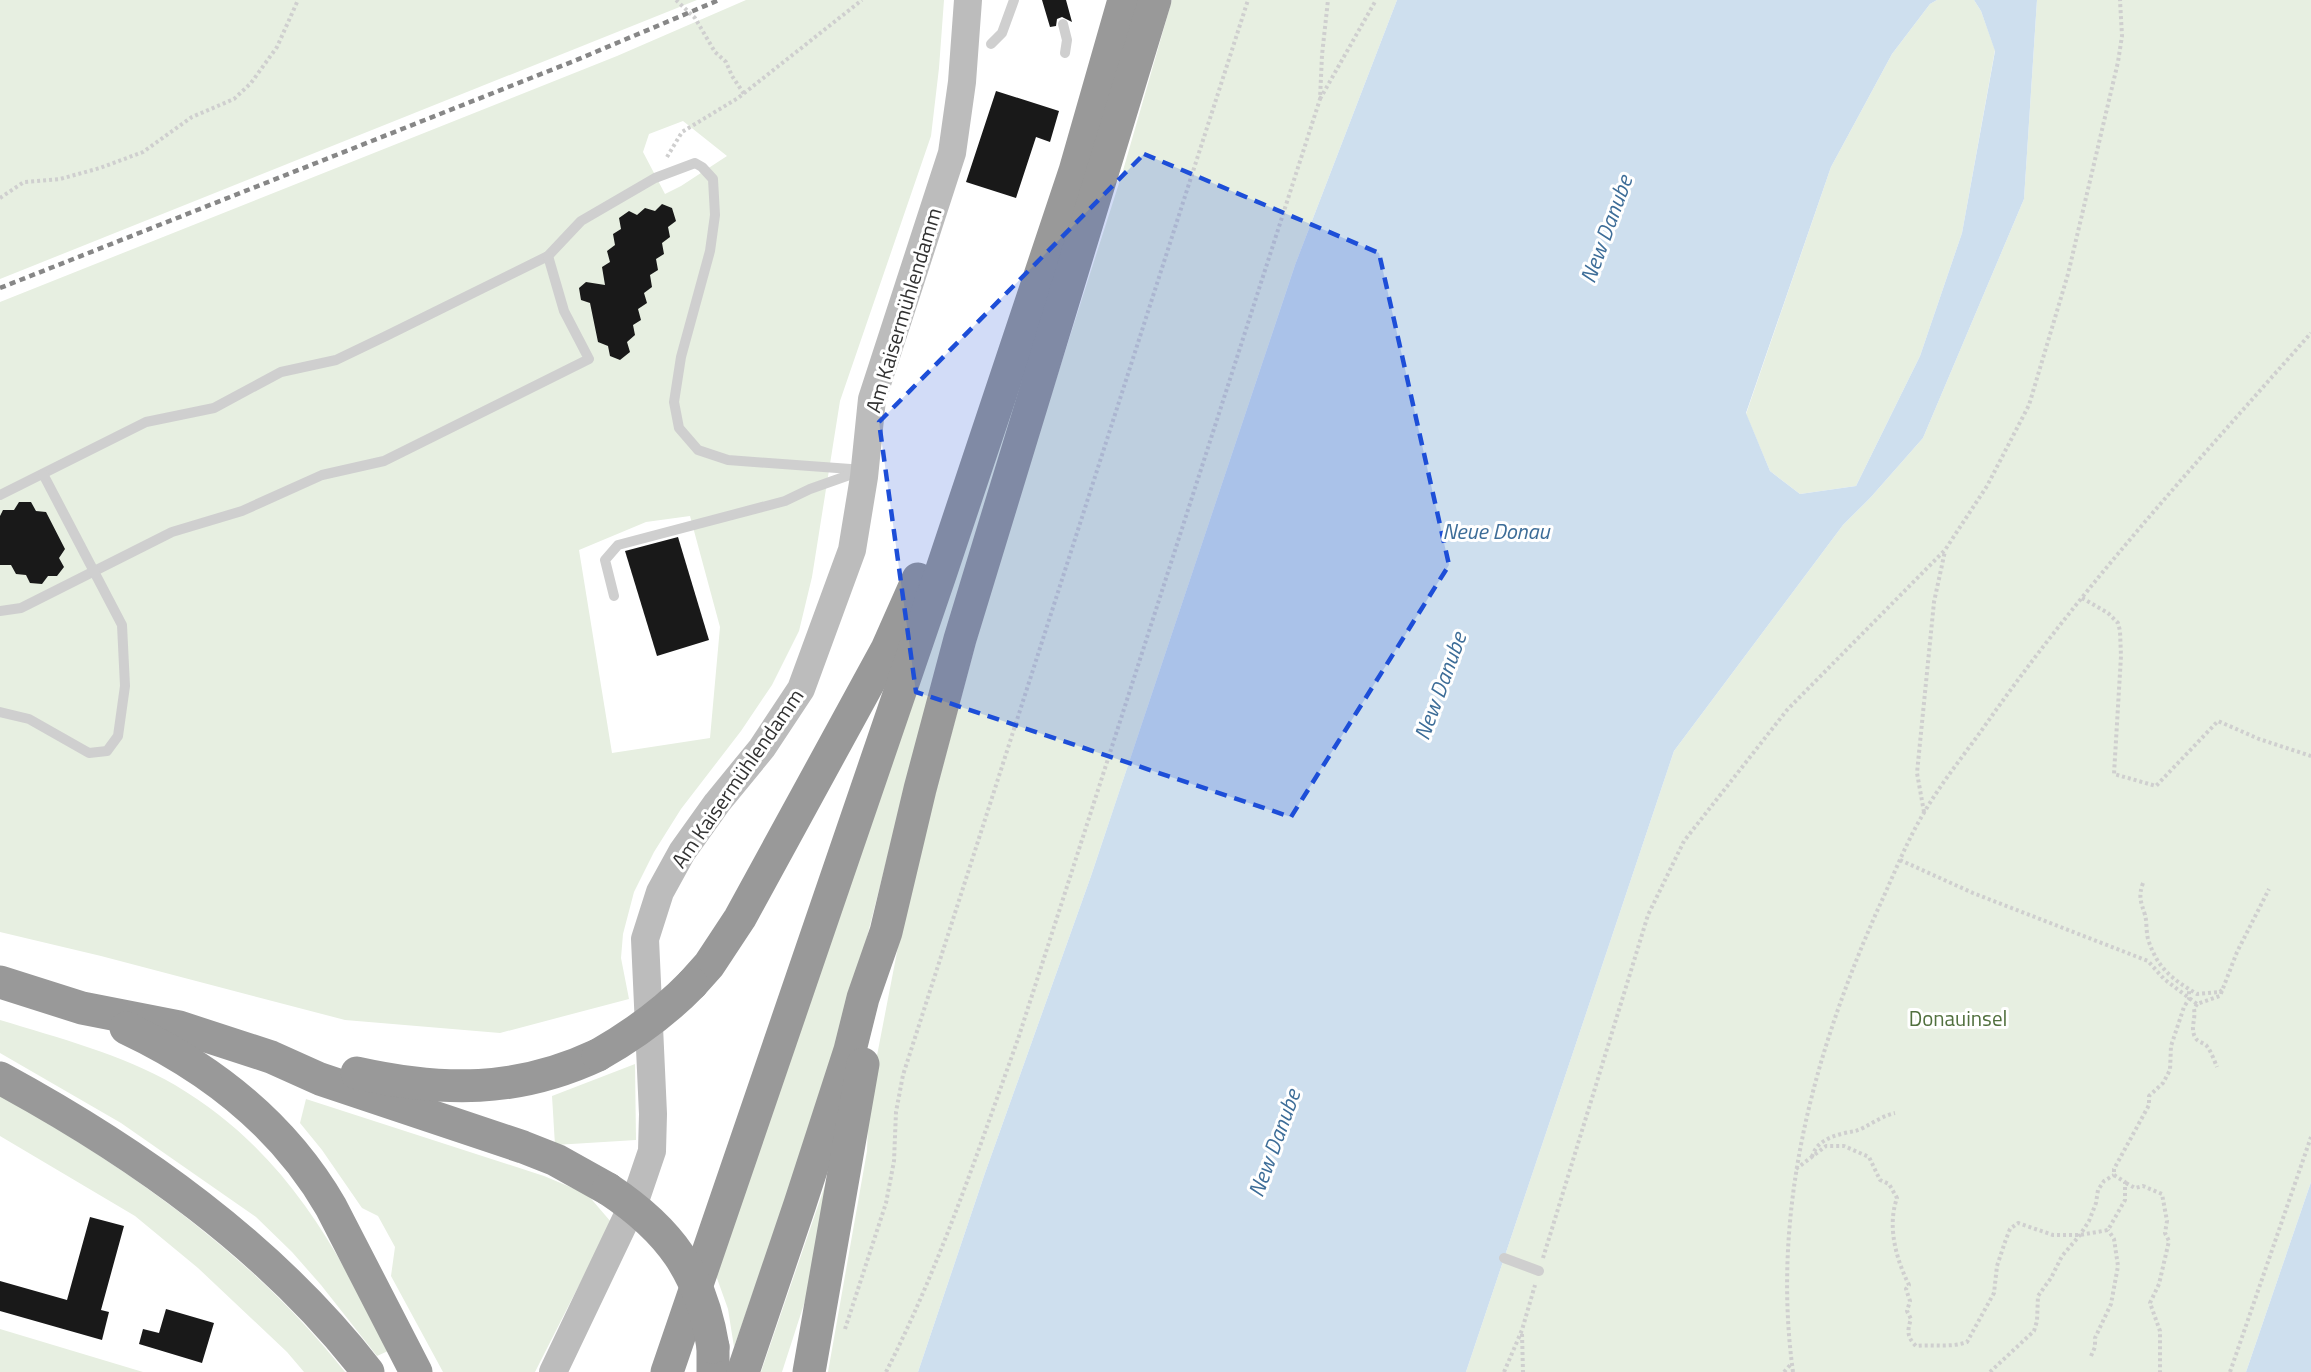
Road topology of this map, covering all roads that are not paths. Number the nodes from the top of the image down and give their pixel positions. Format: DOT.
graph roads {
  1 [pos="968,0"];
  2 [pos="1014,0"];
  3 [pos="1124,0"];
  4 [pos="1155,0"];
  5 [pos="1063,24"];
  6 [pos="991,44"];
  7 [pos="1065,53"];
  8 [pos="548,256"];
  9 [pos="978,459"];
  10 [pos="864,470"];
  11 [pos="43,474"];
  12 [pos="0,495"];
  13 [pos="94,570"];
  14 [pos="614,596"];
  15 [pos="0,611"];
  16 [pos="0,712"];
  17 [pos="886,932"];
  18 [pos="0,982"];
  19 [pos="82,1008"];
  20 [pos="271,1057"];
  21 [pos="0,1078"];
  22 [pos="1504,1258"];
  23 [pos="1539,1271"];
  24 [pos="713,1360"];
  25 [pos="368,1372"];
  26 [pos="417,1372"];
  27 [pos="553,1372"];
  28 [pos="666,1372"];
  29 [pos="743,1372"];
  30 [pos="809,1372"];
  1 -- 10 [label="street, Am Kaisermühlendamm"];
  2 -- 6 [label="lane"];
  3 -- 9 [label="highway"];
  4 -- 17 [label="highway"];
  5 -- 7 [label="lane"];
  8 -- 10 [label="lane"];
  8 -- 11 [label="lane"];
  8 -- 13 [label="lane"];
  9 -- 20 [label="highway, bridge"];
  9 -- 28 [label="highway"];
  10 -- 14 [label="lane"];
  10 -- 27 [label="street, Am Kaisermühlendamm"];
  11 -- 12 [label="lane"];
  11 -- 13 [label="lane"];
  13 -- 15 [label="lane"];
  13 -- 16 [label="lane"];
  17 -- 29 [label="highway"];
  17 -- 30 [label="highway"];
  18 -- 19 [label="highway"];
  19 -- 20 [label="highway"];
  19 -- 26 [label="highway"];
  20 -- 24 [label="highway, bridge"];
  21 -- 25 [label="highway"];
  22 -- 23 [label="lane"];
}
